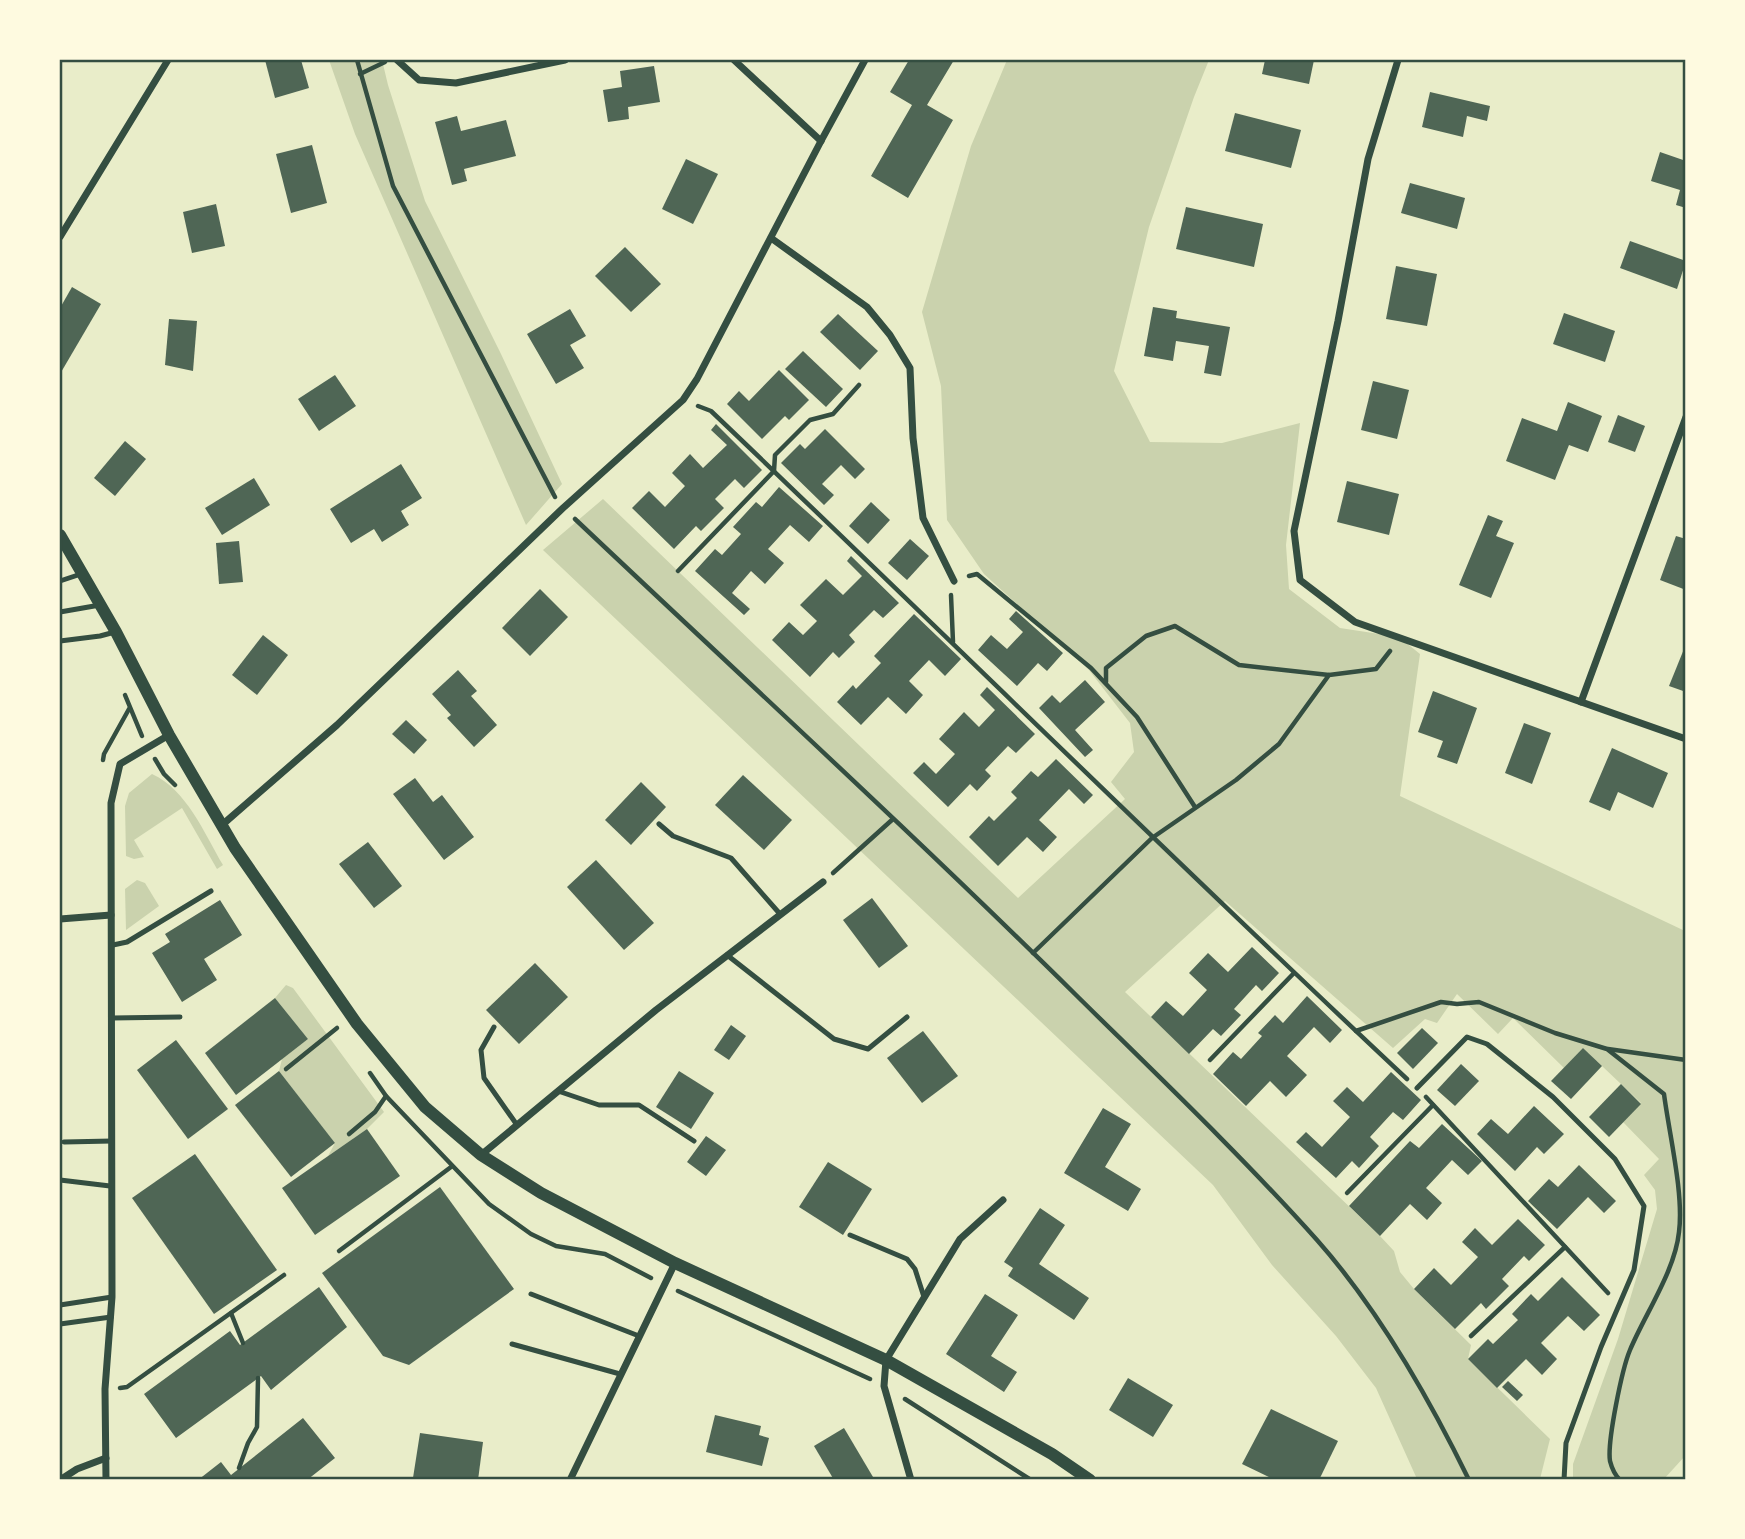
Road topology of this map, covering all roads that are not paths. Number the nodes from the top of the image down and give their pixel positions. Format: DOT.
graph roads {
  1 [pos="168,60"];
  2 [pos="397,60"];
  3 [pos="565,60"];
  4 [pos="734,60"];
  5 [pos="865,60"];
  6 [pos="1398,60"];
  7 [pos="821,141"];
  8 [pos="60,237"];
  9 [pos="771,238"];
  10 [pos="1685,417"];
  11 [pos="60,535"];
  12 [pos="81,574"];
  13 [pos="60,581"];
  14 [pos="954,581"];
  15 [pos="100,605"];
  16 [pos="60,612"];
  17 [pos="116,632"];
  18 [pos="60,640"];
  19 [pos="1581,702"];
  20 [pos="169,735"];
  21 [pos="1685,739"];
  22 [pos="659,824"];
  23 [pos="222,825"];
  24 [pos="823,882"];
  25 [pos="211,891"];
  26 [pos="780,914"];
  27 [pos="111,915"];
  28 [pos="60,919"];
  29 [pos="113,945"];
  30 [pos="727,955"];
  31 [pos="112,1017"];
  32 [pos="180,1017"];
  33 [pos="907,1017"];
  34 [pos="494,1027"];
  35 [pos="1417,1088"];
  36 [pos="558,1091"];
  37 [pos="517,1125"];
  38 [pos="694,1141"];
  39 [pos="64,1142"];
  40 [pos="112,1142"];
  41 [pos="481,1155"];
  42 [pos="60,1180"];
  43 [pos="110,1186"];
  44 [pos="1003,1200"];
  45 [pos="850,1235"];
  46 [pos="675,1263"];
  47 [pos="531,1294"];
  48 [pos="111,1297"];
  49 [pos="924,1297"];
  50 [pos="60,1305"];
  51 [pos="111,1317"];
  52 [pos="60,1324"];
  53 [pos="639,1336"];
  54 [pos="512,1344"];
  55 [pos="886,1360"];
  56 [pos="618,1377"];
  57 [pos="106,1458"];
  58 [pos="60,1479"];
  59 [pos="106,1479"];
  60 [pos="570,1479"];
  61 [pos="911,1479"];
  62 [pos="1090,1479"];
  63 [pos="1564,1479"];
  1 -- 8 [label="street"];
  2 -- 3 [label="street"];
  4 -- 7 [label="street"];
  5 -- 7 [label="street"];
  6 -- 19 [label="street"];
  7 -- 9 [label="street"];
  9 -- 14 [label="street"];
  9 -- 23 [label="street"];
  10 -- 19 [label="street"];
  11 -- 12 [label="street"];
  12 -- 13 [label="lane"];
  12 -- 15 [label="street"];
  15 -- 16 [label="lane"];
  15 -- 17 [label="street"];
  17 -- 18 [label="lane"];
  17 -- 20 [label="street"];
  19 -- 21 [label="street"];
  20 -- 23 [label="street"];
  20 -- 27 [label="street"];
  22 -- 26 [label="lane"];
  23 -- 41 [label="street"];
  24 -- 26 [label="street"];
  25 -- 29 [label="lane"];
  26 -- 30 [label="street"];
  27 -- 28 [label="street"];
  27 -- 29 [label="street"];
  29 -- 31 [label="street"];
  30 -- 33 [label="lane"];
  30 -- 36 [label="street"];
  31 -- 32 [label="lane"];
  31 -- 40 [label="street"];
  34 -- 37 [label="lane"];
  35 -- 63 [label="lane"];
  36 -- 37 [label="street"];
  36 -- 38 [label="lane"];
  37 -- 41 [label="street"];
  39 -- 40 [label="lane"];
  40 -- 43 [label="street"];
  41 -- 46 [label="street"];
  42 -- 43 [label="lane"];
  43 -- 48 [label="street"];
  44 -- 49 [label="street"];
  45 -- 49 [label="lane"];
  46 -- 53 [label="street"];
  46 -- 55 [label="street"];
  47 -- 53 [label="lane"];
  48 -- 50 [label="lane"];
  48 -- 51 [label="street"];
  49 -- 55 [label="street"];
  51 -- 52 [label="lane"];
  51 -- 57 [label="street"];
  53 -- 56 [label="street"];
  54 -- 56 [label="lane"];
  55 -- 61 [label="street"];
  55 -- 62 [label="street"];
  56 -- 60 [label="street"];
  57 -- 58 [label="street"];
  57 -- 59 [label="street"];
}
